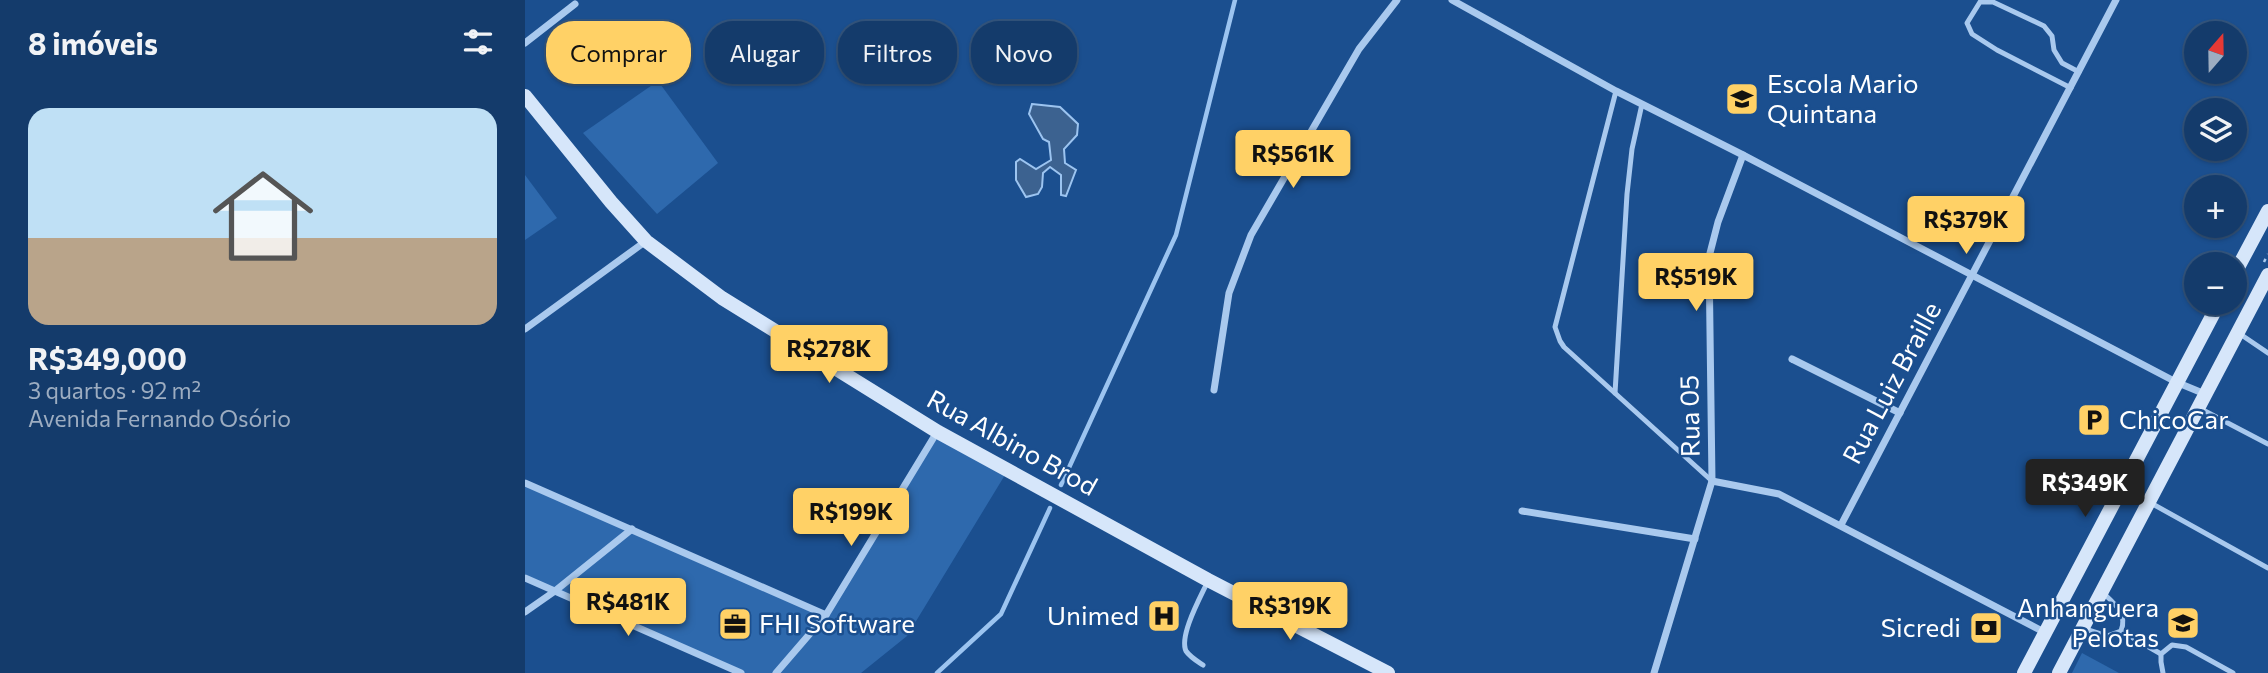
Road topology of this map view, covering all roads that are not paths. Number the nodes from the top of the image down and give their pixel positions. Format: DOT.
graph roads {
  1 [pos="1397,0"];
  2 [pos="1452,0"];
  3 [pos="2116,0"];
  4 [pos="575,4"];
  5 [pos="525,43"];
  6 [pos="2079,72"];
  7 [pos="2071,88"];
  8 [pos="1616,91"];
  9 [pos="525,96"];
  10 [pos="1642,104"];
  11 [pos="1743,155"];
  12 [pos="2268,211"];
  13 [pos="646,241"];
  14 [pos="2246,252"];
  15 [pos="1972,274"];
  16 [pos="2268,275"];
  17 [pos="2212,315"];
  18 [pos="525,329"];
  19 [pos="2237,332"];
  20 [pos="2268,353"];
  21 [pos="1792,359"];
  22 [pos="2176,382"];
  23 [pos="1214,390"];
  24 [pos="1615,393"];
  25 [pos="2202,401"];
  26 [pos="1900,413"];
  27 [pos="938,432"];
  28 [pos="2268,444"];
  29 [pos="1712,481"];
  30 [pos="525,483"];
  31 [pos="2149,502"];
  32 [pos="1522,511"];
  33 [pos="1841,525"];
  34 [pos="632,529"];
  35 [pos="1695,539"];
  36 [pos="2268,568"];
  37 [pos="525,578"];
  38 [pos="1208,580"];
  39 [pos="555,591"];
  40 [pos="2102,592"];
  41 [pos="525,612"];
  42 [pos="827,615"];
  43 [pos="2083,628"];
  44 [pos="2121,631"];
  45 [pos="2046,633"];
  46 [pos="2161,654"];
  47 [pos="1203,665"];
  48 [pos="741,673"];
  49 [pos="776,673"];
  50 [pos="1388,673"];
  51 [pos="1654,673"];
  52 [pos="2024,673"];
  53 [pos="2059,673"];
  54 [pos="2164,673"];
  55 [pos="2233,673"];
  1 -- 23 [label="street"];
  2 -- 8 [label="street"];
  3 -- 6 [label="street, Rua Luiz Braille"];
  4 -- 5 [label="street"];
  6 -- 7 [label="street, Rua Luiz Braille"];
  6 -- 7 [label="lane"];
  7 -- 15 [label="street, Rua Luiz Braille"];
  8 -- 10 [label="street"];
  8 -- 24 [label="lane"];
  9 -- 13 [label="street, Rua Albino Brod"];
  10 -- 11 [label="street"];
  10 -- 24 [label="lane"];
  11 -- 15 [label="street"];
  11 -- 29 [label="street, Rua 05"];
  12 -- 14 [label="street"];
  13 -- 18 [label="street"];
  13 -- 27 [label="street, Rua Albino Brod"];
  15 -- 22 [label="street"];
  15 -- 26 [label="street, Rua Luiz Braille"];
  16 -- 19 [label="street"];
  17 -- 22 [label="street"];
  19 -- 20 [label="lane"];
  19 -- 25 [label="street"];
  21 -- 26 [label="street"];
  22 -- 25 [label="street"];
  22 -- 45 [label="street"];
  24 -- 29 [label="lane"];
  25 -- 28 [label="lane"];
  25 -- 31 [label="street"];
  26 -- 33 [label="street, Rua Luiz Braille"];
  27 -- 38 [label="street, Rua Albino Brod"];
  27 -- 42 [label="street"];
  29 -- 33 [label="street"];
  29 -- 35 [label="street, Rua 05"];
  30 -- 34 [label="street"];
  31 -- 36 [label="lane"];
  31 -- 40 [label="street"];
  32 -- 35 [label="street"];
  33 -- 45 [label="street"];
  34 -- 39 [label="street"];
  34 -- 42 [label="street"];
  35 -- 51 [label="street, Rua 05"];
  37 -- 39 [label="street"];
  38 -- 47 [label="lane"];
  38 -- 50 [label="street, Rua Albino Brod"];
  39 -- 41 [label="street"];
  39 -- 48 [label="street"];
  40 -- 43 [label="street"];
  40 -- 44 [label="lane"];
  42 -- 49 [label="street"];
  43 -- 44 [label="lane"];
  43 -- 53 [label="street"];
  44 -- 46 [label="lane"];
  45 -- 52 [label="street"];
  46 -- 54 [label="lane"];
  46 -- 55 [label="lane"];
}
